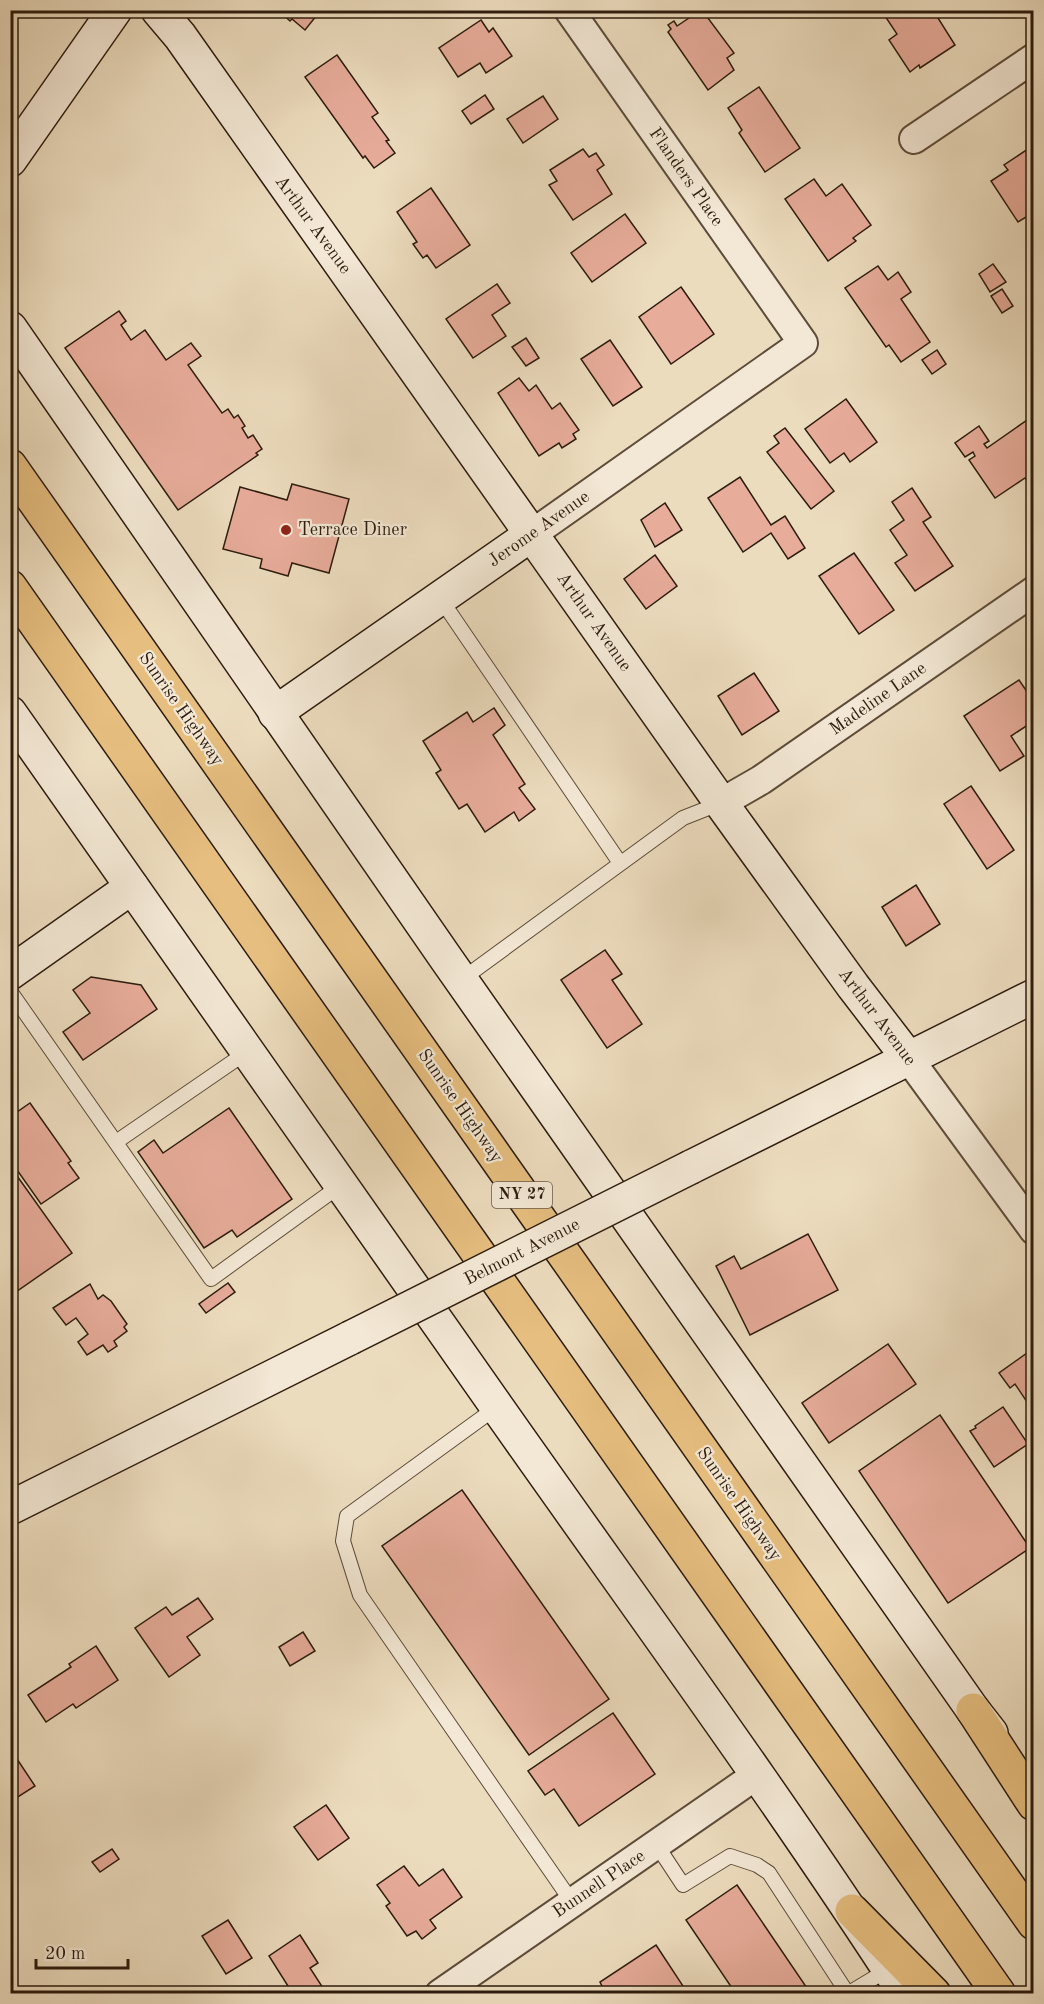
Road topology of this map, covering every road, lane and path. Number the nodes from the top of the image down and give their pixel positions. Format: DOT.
graph roads {
  1 [pos="115,10"];
  2 [pos="158,10"];
  3 [pos="569,10"];
  4 [pos="1034,58"];
  5 [pos="914,139"];
  6 [pos="10,160"];
  7 [pos="10,328"];
  8 [pos="803,343"];
  9 [pos="10,466"];
  10 [pos="532,534"];
  11 [pos="10,587"];
  12 [pos="1034,591"];
  13 [pos="440,598"];
  14 [pos="10,713"];
  15 [pos="275,713"];
  16 [pos="721,803"];
  17 [pos="620,862"];
  18 [pos="132,887"];
  19 [pos="10,973"];
  20 [pos="460,980"];
  21 [pos="10,991"];
  22 [pos="1034,996"];
  23 [pos="249,1050"];
  24 [pos="909,1059"];
  25 [pos="116,1142"];
  26 [pos="342,1184"];
  27 [pos="1034,1230"];
  28 [pos="497,1407"];
  29 [pos="10,1508"];
  30 [pos="972,1710"];
  31 [pos="758,1774"];
  32 [pos="1034,1782"];
  33 [pos="1034,1804"];
  34 [pos="656,1844"];
  35 [pos="572,1902"];
  36 [pos="852,1911"];
  37 [pos="1034,1923"];
  38 [pos="897,1981"];
  39 [pos="849,1993"];
  40 [pos="440,1994"];
  41 [pos="933,1994"];
  42 [pos="999,1994"];
  1 -- 6 [label="main road"];
  2 -- 10 [label="main road, Arthur Avenue"];
  3 -- 8 [label="street, Flanders Place"];
  4 -- 5 [label="street"];
  7 -- 15 [label="main road"];
  8 -- 10 [label="street, Jerome Avenue"];
  9 -- 37 [label="highway, Sunrise Highway / NY 27"];
  10 -- 13 [label="main road, Jerome Avenue"];
  10 -- 16 [label="main road, Arthur Avenue"];
  11 -- 42 [label="highway"];
  12 -- 16 [label="street, Madeline Lane"];
  13 -- 15 [label="main road, Jerome Avenue"];
  13 -- 17 [label="lane"];
  14 -- 18 [label="main road"];
  15 -- 20 [label="main road"];
  16 -- 17 [label="lane"];
  16 -- 24 [label="main road, Arthur Avenue"];
  17 -- 20 [label="lane"];
  18 -- 19 [label="main road"];
  18 -- 23 [label="main road"];
  20 -- 30 [label="main road"];
  21 -- 25 [label="lane"];
  22 -- 24 [label="main road, Belmont Avenue"];
  23 -- 25 [label="lane"];
  23 -- 26 [label="main road"];
  24 -- 27 [label="street, Arthur Avenue"];
  24 -- 29 [label="main road, Belmont Avenue, bridge"];
  25 -- 26 [label="lane"];
  26 -- 28 [label="main road"];
  28 -- 31 [label="main road"];
  28 -- 35 [label="lane"];
  30 -- 32 [label="main road"];
  30 -- 33 [label="highway"];
  31 -- 34 [label="street, Bunnell Place"];
  31 -- 36 [label="main road"];
  34 -- 35 [label="street, Bunnell Place"];
  34 -- 39 [label="lane"];
  35 -- 40 [label="street, Bunnell Place"];
  36 -- 38 [label="main road"];
  36 -- 41 [label="highway"];
  38 -- 39 [label="lane"];
}
